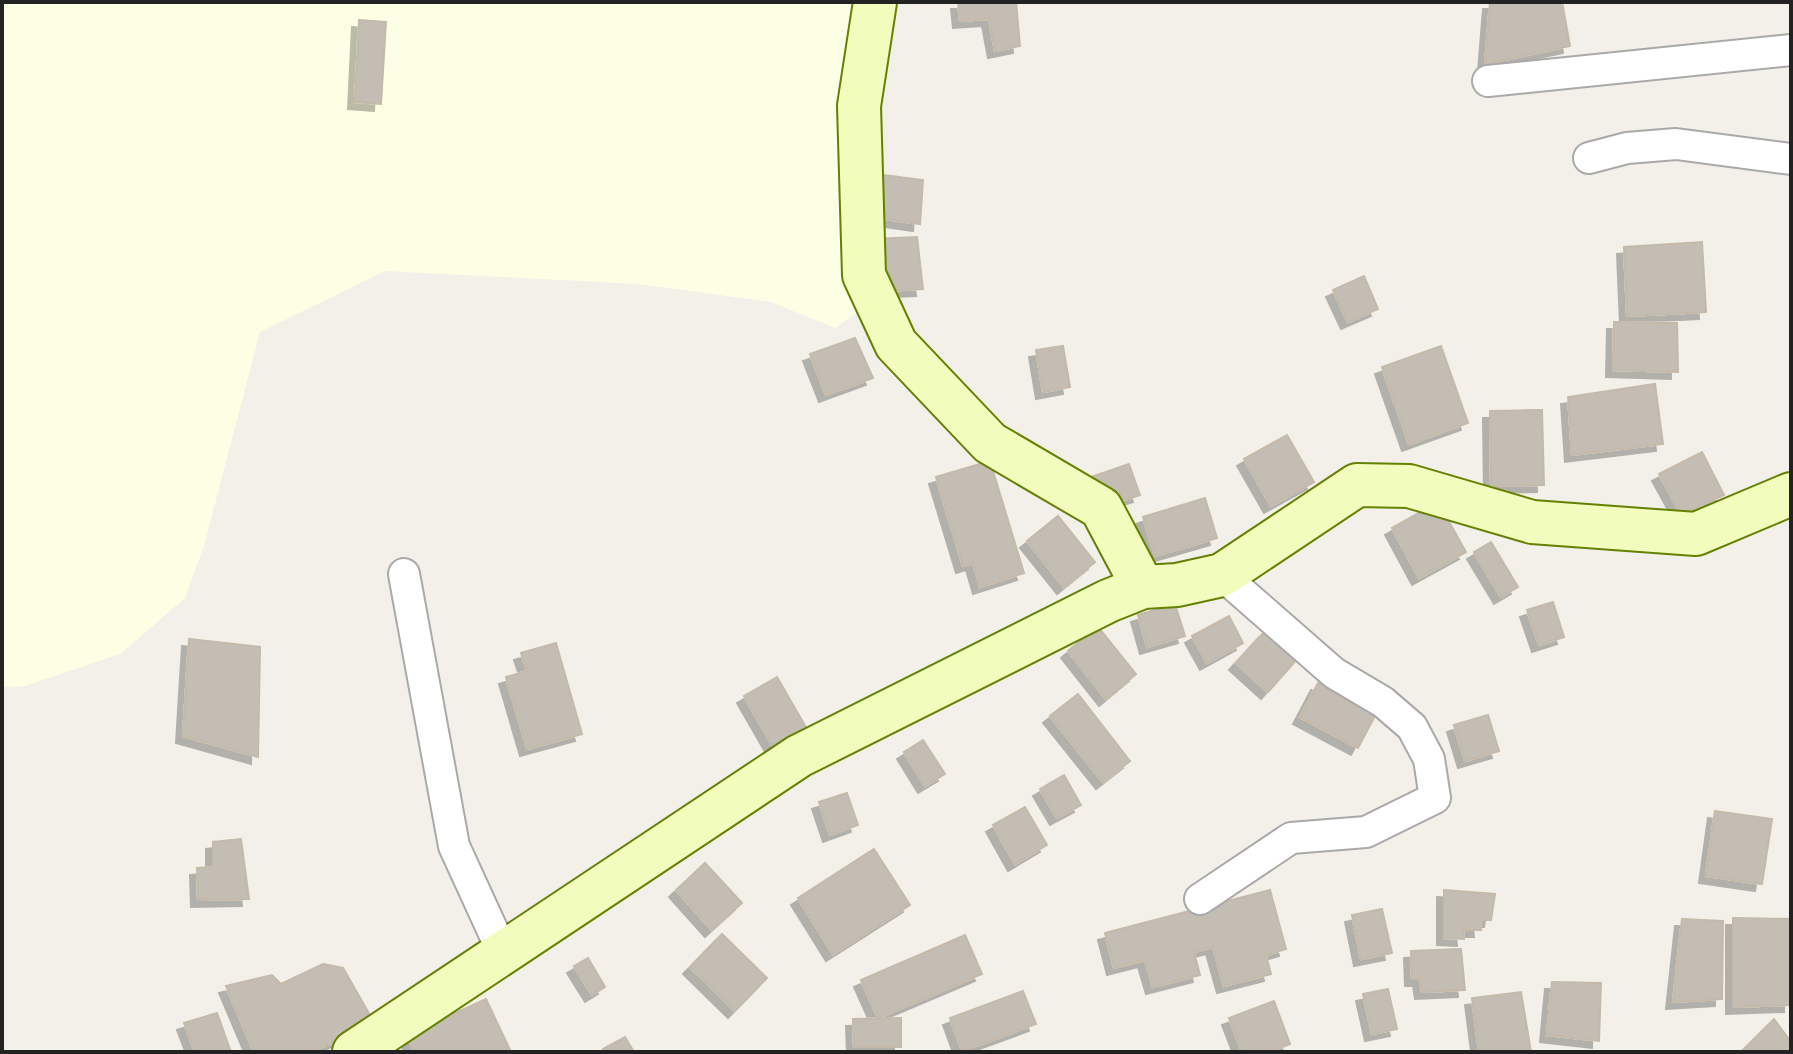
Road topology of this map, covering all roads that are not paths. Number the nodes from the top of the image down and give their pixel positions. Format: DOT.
graph roads {
  1 [pos="875,2"];
  2 [pos="1791,50"];
  3 [pos="1488,81"];
  4 [pos="1589,158"];
  5 [pos="1791,159"];
  6 [pos="1791,494"];
  7 [pos="404,574"];
  8 [pos="1222,575"];
  9 [pos="1143,587"];
  10 [pos="1200,899"];
  11 [pos="503,953"];
  12 [pos="354,1052"];
  1 -- 9 [label="street"];
  2 -- 3 [label="street"];
  4 -- 5 [label="street"];
  6 -- 8 [label="street"];
  7 -- 11 [label="street"];
  8 -- 9 [label="street"];
  8 -- 10 [label="street"];
  9 -- 11 [label="street"];
  11 -- 12 [label="street"];
}
